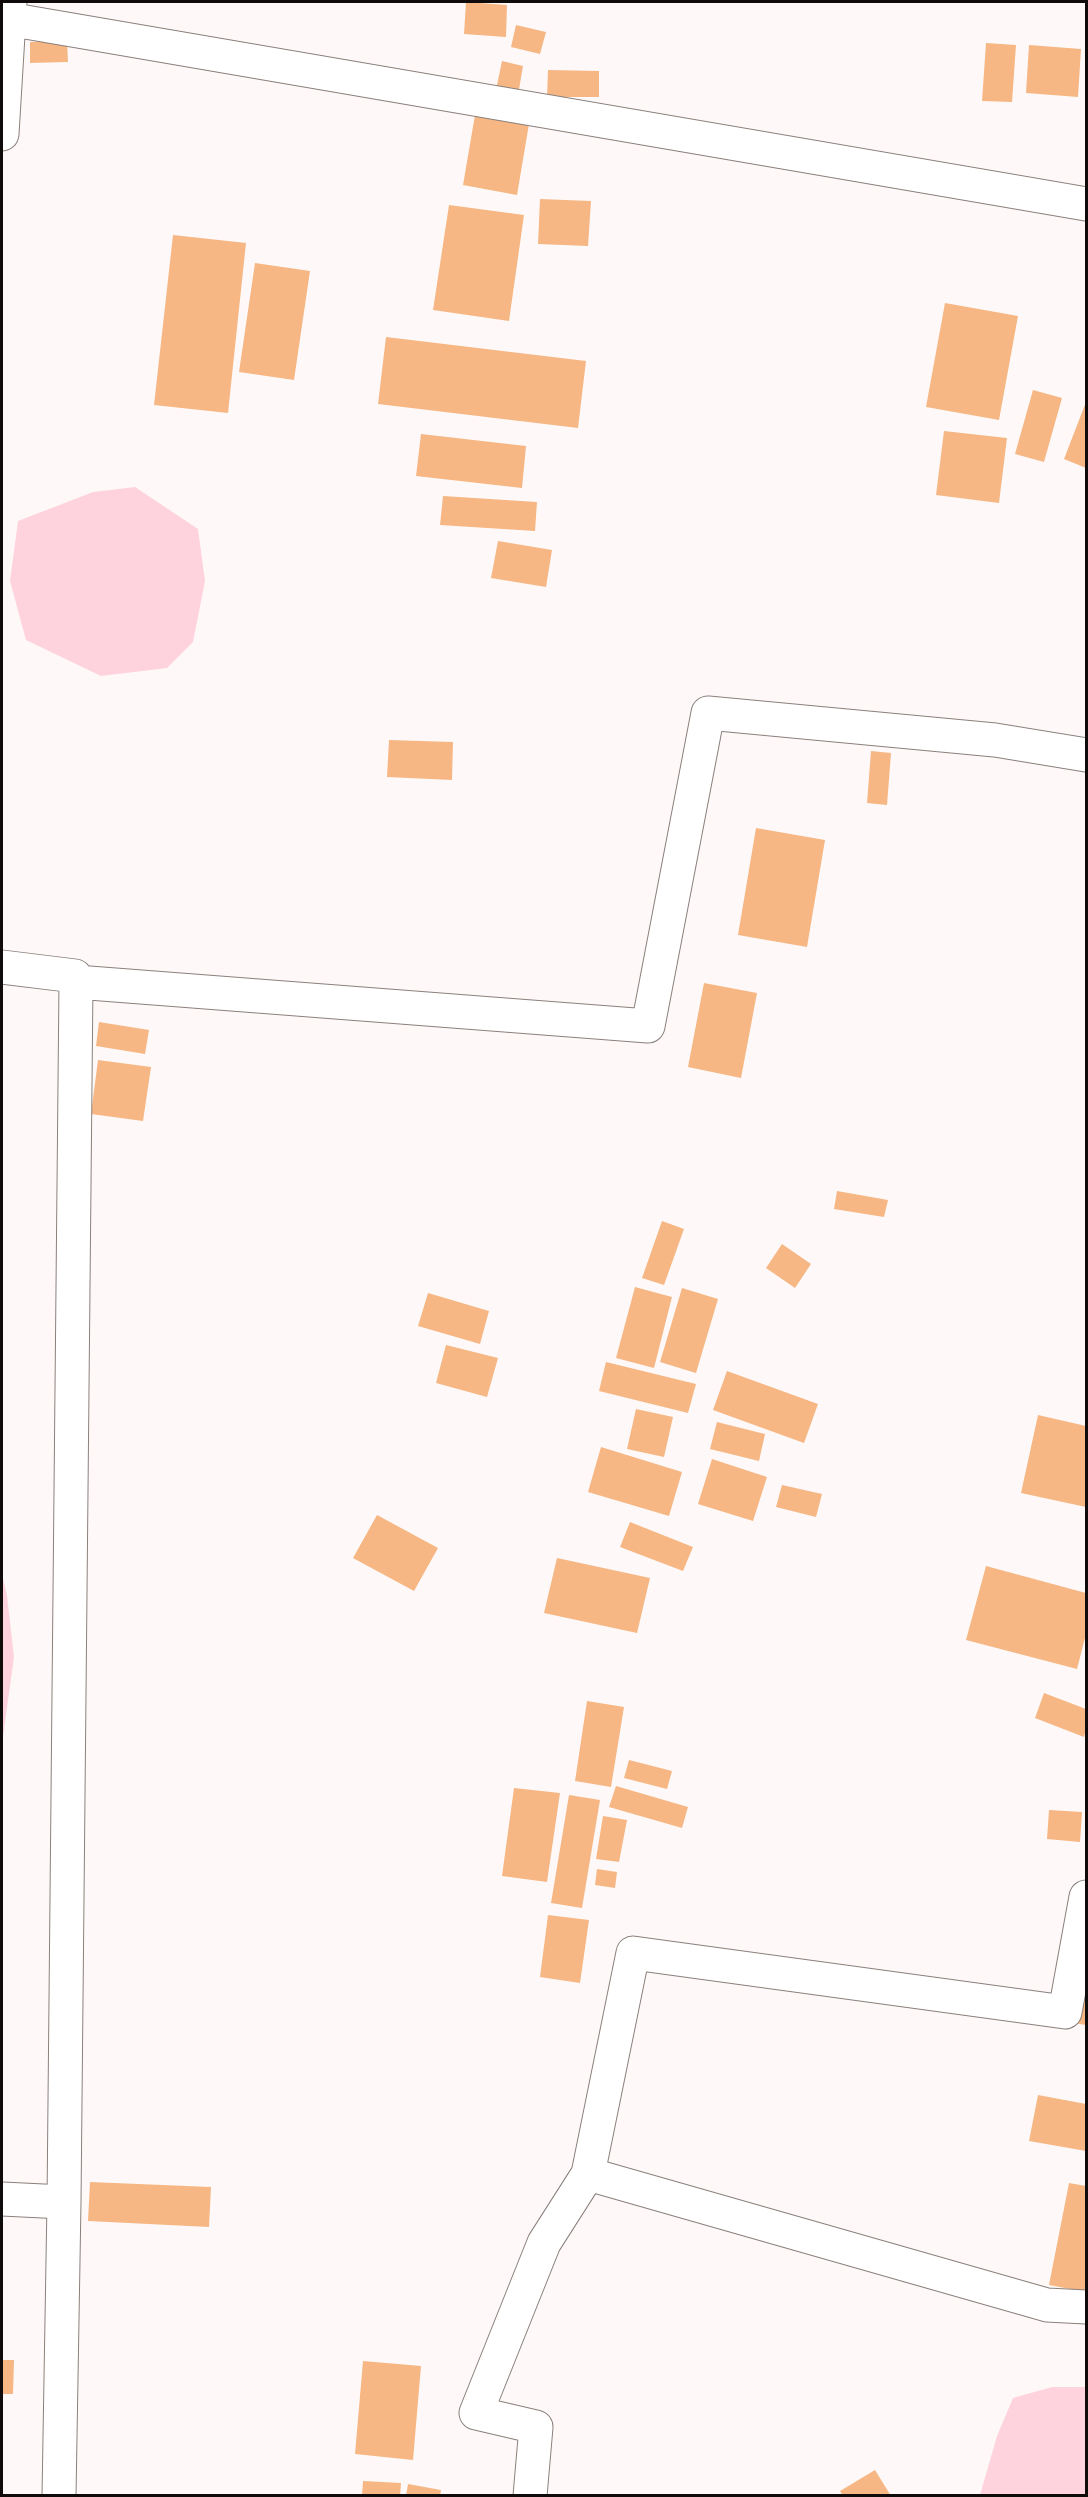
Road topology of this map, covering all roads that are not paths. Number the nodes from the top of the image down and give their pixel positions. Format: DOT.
graph roads {
  1 [pos="9,10"];
  2 [pos="2,134"];
  3 [pos="1086,204"];
  4 [pos="1086,754"];
  5 [pos="2,967"];
  6 [pos="76,982"];
  7 [pos="1086,1897"];
  8 [pos="588,2174"];
  9 [pos="2,2199"];
  10 [pos="64,2202"];
  11 [pos="1086,2307"];
  12 [pos="59,2496"];
  13 [pos="530,2496"];
  1 -- 2 [label="street"];
  1 -- 3 [label="street"];
  4 -- 6 [label="street"];
  5 -- 6 [label="street"];
  6 -- 10 [label="street"];
  7 -- 8 [label="street"];
  8 -- 11 [label="street"];
  8 -- 13 [label="street"];
  9 -- 10 [label="street"];
  10 -- 12 [label="street"];
}
